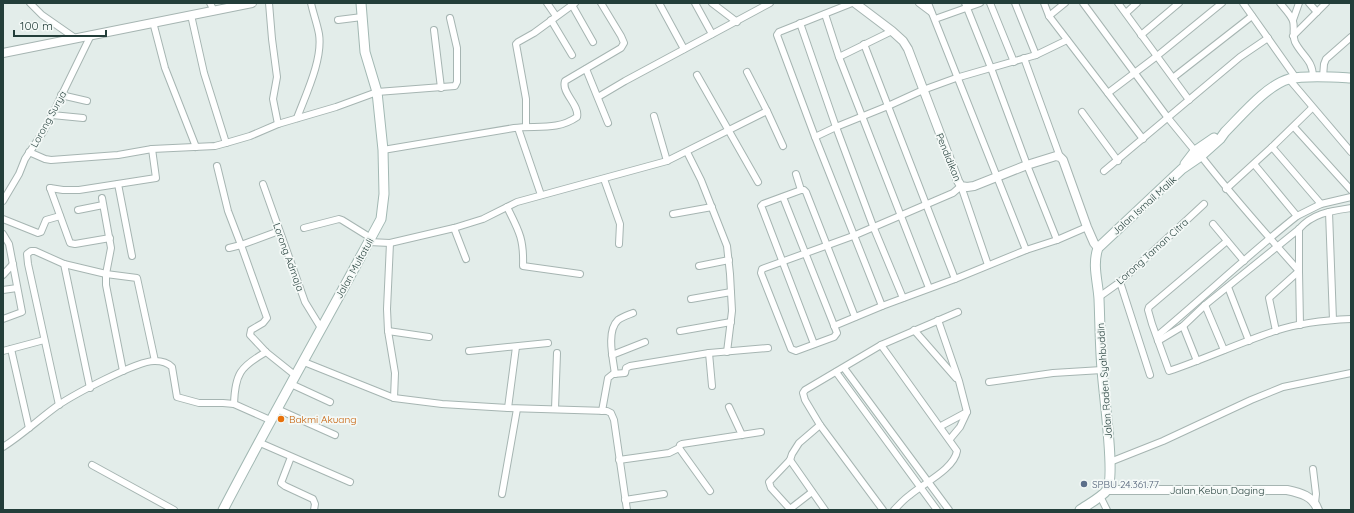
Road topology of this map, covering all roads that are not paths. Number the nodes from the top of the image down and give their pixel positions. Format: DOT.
graph roads {
  1 [pos="30,3"];
  2 [pos="252,3"];
  3 [pos="269,3"];
  4 [pos="311,3"];
  5 [pos="362,3"];
  6 [pos="547,3"];
  7 [pos="601,3"];
  8 [pos="659,3"];
  9 [pos="694,3"];
  10 [pos="712,3"];
  11 [pos="755,3"];
  12 [pos="770,3"];
  13 [pos="854,3"];
  14 [pos="919,3"];
  15 [pos="928,3"];
  16 [pos="980,3"];
  17 [pos="990,3"];
  18 [pos="1015,3"];
  19 [pos="1044,3"];
  20 [pos="1065,3"];
  21 [pos="1083,3"];
  22 [pos="1118,3"];
  23 [pos="1137,3"];
  24 [pos="1179,3"];
  25 [pos="1222,3"];
  26 [pos="1243,3"];
  27 [pos="1280,3"];
  28 [pos="1299,3"];
  29 [pos="1309,3"];
  30 [pos="1326,3"];
  31 [pos="574,4"];
  32 [pos="966,5"];
  33 [pos="212,7"];
  34 [pos="761,8"];
  35 [pos="931,12"];
  36 [pos="1317,12"];
  37 [pos="1126,13"];
  38 [pos="825,14"];
  39 [pos="191,15"];
  40 [pos="1049,16"];
  41 [pos="1252,16"];
  42 [pos="362,17"];
  43 [pos="450,18"];
  44 [pos="553,18"];
  45 [pos="935,19"];
  46 [pos="338,20"];
  47 [pos="1293,20"];
  48 [pos="153,22"];
  49 [pos="737,22"];
  50 [pos="800,24"];
  51 [pos="434,30"];
  52 [pos="892,30"];
  53 [pos="712,34"];
  54 [pos="91,35"];
  55 [pos="1141,35"];
  56 [pos="1293,36"];
  57 [pos="75,38"];
  58 [pos="1268,38"];
  59 [pos="1351,38"];
  60 [pos="1067,40"];
  61 [pos="593,42"];
  62 [pos="864,44"];
  63 [pos="684,49"];
  64 [pos="3,52"];
  65 [pos="1036,55"];
  66 [pos="572,56"];
  67 [pos="1157,56"];
  68 [pos="839,57"];
  69 [pos="1024,58"];
  70 [pos="1014,62"];
  71 [pos="991,68"];
  72 [pos="586,69"];
  73 [pos="747,72"];
  74 [pos="1135,72"];
  75 [pos="698,75"];
  76 [pos="1174,77"];
  77 [pos="1323,77"];
  78 [pos="956,78"];
  79 [pos="1313,78"];
  80 [pos="1351,78"];
  81 [pos="1292,79"];
  82 [pos="441,88"];
  83 [pos="923,90"];
  84 [pos="377,92"];
  85 [pos="1108,93"];
  86 [pos="61,95"];
  87 [pos="598,97"];
  88 [pos="1189,100"];
  89 [pos="87,101"];
  90 [pos="888,106"];
  91 [pos="1312,108"];
  92 [pos="767,111"];
  93 [pos="1082,112"];
  94 [pos="52,115"];
  95 [pos="654,116"];
  96 [pos="862,117"];
  97 [pos="83,118"];
  98 [pos="297,118"];
  99 [pos="1168,118"];
  100 [pos="608,123"];
  101 [pos="278,124"];
  102 [pos="526,127"];
  103 [pos="836,127"];
  104 [pos="1294,127"];
  105 [pos="518,128"];
  106 [pos="729,130"];
  107 [pos="815,137"];
  108 [pos="1143,139"];
  109 [pos="226,142"];
  110 [pos="783,146"];
  111 [pos="196,147"];
  112 [pos="1272,147"];
  113 [pos="152,150"];
  114 [pos="383,150"];
  115 [pos="29,152"];
  116 [pos="687,152"];
  117 [pos="1351,152"];
  118 [pos="1198,154"];
  119 [pos="1060,157"];
  120 [pos="667,161"];
  121 [pos="1118,161"];
  122 [pos="1254,164"];
  123 [pos="1027,165"];
  124 [pos="217,166"];
  125 [pos="1104,171"];
  126 [pos="796,174"];
  127 [pos="997,176"];
  128 [pos="604,179"];
  129 [pos="758,182"];
  130 [pos="118,184"];
  131 [pos="263,184"];
  132 [pos="961,186"];
  133 [pos="1226,189"];
  134 [pos="802,190"];
  135 [pos="1351,190"];
  136 [pos="541,195"];
  137 [pos="783,197"];
  138 [pos="1351,197"];
  139 [pos="102,198"];
  140 [pos="3,201"];
  141 [pos="1204,204"];
  142 [pos="1322,204"];
  143 [pos="103,205"];
  144 [pos="926,206"];
  145 [pos="507,207"];
  146 [pos="712,207"];
  147 [pos="1351,208"];
  148 [pos="78,210"];
  149 [pos="1329,212"];
  150 [pos="673,214"];
  151 [pos="900,215"];
  152 [pos="60,216"];
  153 [pos="1297,216"];
  154 [pos="3,219"];
  155 [pos="1213,224"];
  156 [pos="874,226"];
  157 [pos="1087,227"];
  158 [pos="304,228"];
  159 [pos="454,228"];
  160 [pos="1300,229"];
  161 [pos="279,231"];
  162 [pos="3,234"];
  163 [pos="853,236"];
  164 [pos="110,238"];
  165 [pos="1269,238"];
  166 [pos="370,240"];
  167 [pos="1058,240"];
  168 [pos="1227,241"];
  169 [pos="390,243"];
  170 [pos="619,244"];
  171 [pos="241,245"];
  172 [pos="827,246"];
  173 [pos="1277,247"];
  174 [pos="229,248"];
  175 [pos="1098,248"];
  176 [pos="1026,250"];
  177 [pos="805,253"];
  178 [pos="132,256"];
  179 [pos="466,259"];
  180 [pos="729,260"];
  181 [pos="1244,261"];
  182 [pos="782,262"];
  183 [pos="13,264"];
  184 [pos="64,264"];
  185 [pos="988,265"];
  186 [pos="699,266"];
  187 [pos="1299,271"];
  188 [pos="106,274"];
  189 [pos="580,274"];
  190 [pos="3,275"];
  191 [pos="955,279"];
  192 [pos="1120,282"];
  193 [pos="17,288"];
  194 [pos="929,288"];
  195 [pos="1228,288"];
  196 [pos="3,290"];
  197 [pos="731,292"];
  198 [pos="1099,297"];
  199 [pos="903,298"];
  200 [pos="691,299"];
  201 [pos="1205,305"];
  202 [pos="882,306"];
  203 [pos="958,312"];
  204 [pos="633,314"];
  205 [pos="855,317"];
  206 [pos="3,319"];
  207 [pos="1351,319"];
  208 [pos="938,320"];
  209 [pos="1333,320"];
  210 [pos="731,322"];
  211 [pos="1300,325"];
  212 [pos="834,326"];
  213 [pos="1183,326"];
  214 [pos="321,328"];
  215 [pos="914,330"];
  216 [pos="388,331"];
  217 [pos="680,331"];
  218 [pos="1276,331"];
  219 [pos="429,337"];
  220 [pos="1158,338"];
  221 [pos="44,340"];
  222 [pos="645,342"];
  223 [pos="1249,342"];
  224 [pos="548,344"];
  225 [pos="814,344"];
  226 [pos="881,345"];
  227 [pos="516,347"];
  228 [pos="768,348"];
  229 [pos="10,349"];
  230 [pos="1224,350"];
  231 [pos="3,351"];
  232 [pos="469,351"];
  233 [pos="266,352"];
  234 [pos="727,352"];
  235 [pos="709,353"];
  236 [pos="557,354"];
  237 [pos="612,355"];
  238 [pos="155,361"];
  239 [pos="1197,361"];
  240 [pos="304,362"];
  241 [pos="844,368"];
  242 [pos="1102,370"];
  243 [pos="123,371"];
  244 [pos="836,372"];
  245 [pos="1351,373"];
  246 [pos="615,374"];
  247 [pos="1150,375"];
  248 [pos="293,380"];
  249 [pos="959,381"];
  250 [pos="989,382"];
  251 [pos="712,386"];
  252 [pos="90,388"];
  253 [pos="394,398"];
  254 [pos="330,402"];
  255 [pos="234,404"];
  256 [pos="59,405"];
  257 [pos="729,407"];
  258 [pos="277,408"];
  259 [pos="508,408"];
  260 [pos="517,408"];
  261 [pos="555,410"];
  262 [pos="602,411"];
  263 [pos="876,411"];
  264 [pos="967,412"];
  265 [pos="869,416"];
  266 [pos="270,420"];
  267 [pos="820,425"];
  268 [pos="941,426"];
  269 [pos="29,428"];
  270 [pos="761,432"];
  271 [pos="336,434"];
  272 [pos="742,435"];
  273 [pos="950,439"];
  274 [pos="258,442"];
  275 [pos="900,444"];
  276 [pos="3,447"];
  277 [pos="679,448"];
  278 [pos="892,449"];
  279 [pos="291,457"];
  280 [pos="619,460"];
  281 [pos="790,460"];
  282 [pos="1110,462"];
  283 [pos="92,465"];
  284 [pos="1313,469"];
  285 [pos="928,481"];
  286 [pos="350,482"];
  287 [pos="920,486"];
  288 [pos="710,491"];
  289 [pos="812,492"];
  290 [pos="1104,493"];
  291 [pos="502,494"];
  292 [pos="664,494"];
  293 [pos="625,500"];
  294 [pos="942,500"];
  295 [pos="1317,506"];
  296 [pos="936,508"];
  297 [pos="174,510"];
  298 [pos="223,510"];
  299 [pos="314,510"];
  300 [pos="626,510"];
  301 [pos="825,510"];
  302 [pos="883,510"];
  303 [pos="894,510"];
  304 [pos="949,510"];
  305 [pos="1080,510"];
  306 [pos="1107,510"];
  1 -- 57 [label="street"];
  2 -- 33 [label="street"];
  3 -- 101 [label="street"];
  4 -- 98 [label="street"];
  5 -- 42 [label="main road, Jalan Multatuli"];
  6 -- 44 [label="street"];
  7 -- 72 [label="street"];
  8 -- 63 [label="street"];
  9 -- 53 [label="street"];
  10 -- 49 [label="street"];
  11 -- 34 [label="street"];
  12 -- 34 [label="street"];
  13 -- 38 [label="street"];
  13 -- 52 [label="street, Pendidikan"];
  14 -- 35 [label="street"];
  15 -- 35 [label="street"];
  16 -- 32 [label="street"];
  17 -- 70 [label="street"];
  18 -- 65 [label="street"];
  19 -- 40 [label="street"];
  20 -- 40 [label="street"];
  21 -- 74 [label="street"];
  22 -- 37 [label="street"];
  23 -- 37 [label="street"];
  24 -- 55 [label="street"];
  25 -- 67 [label="street"];
  26 -- 41 [label="street"];
  27 -- 47 [label="street"];
  28 -- 47 [label="street"];
  29 -- 36 [label="street"];
  30 -- 36 [label="street"];
  31 -- 44 [label="street"];
  31 -- 61 [label="street"];
  32 -- 45 [label="street"];
  32 -- 71 [label="street"];
  33 -- 39 [label="street"];
  34 -- 49 [label="street"];
  35 -- 45 [label="street"];
  36 -- 56 [label="street"];
  37 -- 55 [label="street"];
  38 -- 50 [label="street"];
  38 -- 68 [label="street"];
  39 -- 48 [label="street"];
  39 -- 109 [label="street"];
  40 -- 60 [label="street"];
  41 -- 58 [label="street"];
  41 -- 76 [label="street"];
  42 -- 46 [label="street"];
  42 -- 84 [label="main road, Jalan Multatuli"];
  43 -- 82 [label="street"];
  44 -- 66 [label="street"];
  44 -- 102 [label="street"];
  45 -- 78 [label="street"];
  47 -- 56 [label="street"];
  48 -- 54 [label="street"];
  48 -- 111 [label="street"];
  49 -- 53 [label="street"];
  50 -- 103 [label="street"];
  50 -- 107 [label="street"];
  51 -- 82 [label="street"];
  52 -- 62 [label="street"];
  52 -- 83 [label="street, Pendidikan"];
  53 -- 63 [label="street"];
  54 -- 57 [label="street"];
  54 -- 86 [label="street, Lorong Surya"];
  55 -- 67 [label="street"];
  56 -- 79 [label="street"];
  57 -- 64 [label="street"];
  58 -- 81 [label="street"];
  58 -- 88 [label="street"];
  59 -- 77 [label="street"];
  60 -- 65 [label="street"];
  60 -- 85 [label="street"];
  62 -- 68 [label="street"];
  62 -- 90 [label="street"];
  63 -- 87 [label="street"];
  65 -- 69 [label="street"];
  67 -- 74 [label="street"];
  67 -- 76 [label="street"];
  68 -- 96 [label="street"];
  69 -- 70 [label="street"];
  69 -- 119 [label="street"];
  70 -- 71 [label="street"];
  71 -- 78 [label="street"];
  71 -- 123 [label="street"];
  72 -- 87 [label="street"];
  72 -- 102 [label="street"];
  73 -- 92 [label="street"];
  74 -- 85 [label="street"];
  74 -- 99 [label="street"];
  75 -- 106 [label="street"];
  76 -- 88 [label="street"];
  77 -- 79 [label="main road, Jalan Ismail Malik"];
  77 -- 80 [label="main road, Jalan Ismail Malik"];
  78 -- 83 [label="street"];
  78 -- 127 [label="street"];
  79 -- 81 [label="main road, Jalan Ismail Malik"];
  81 -- 91 [label="street"];
  81 -- 118 [label="main road, Jalan Ismail Malik"];
  82 -- 84 [label="street"];
  83 -- 90 [label="street"];
  83 -- 132 [label="street, Pendidikan"];
  84 -- 98 [label="street"];
  84 -- 114 [label="main road, Jalan Multatuli"];
  85 -- 108 [label="street"];
  86 -- 89 [label="street"];
  86 -- 94 [label="street, Lorong Surya"];
  87 -- 100 [label="street"];
  88 -- 99 [label="street"];
  90 -- 96 [label="street"];
  90 -- 144 [label="street"];
  91 -- 104 [label="street"];
  91 -- 117 [label="street"];
  92 -- 106 [label="street"];
  92 -- 110 [label="street"];
  93 -- 121 [label="street"];
  94 -- 97 [label="street"];
  94 -- 115 [label="street, Lorong Surya"];
  95 -- 120 [label="street"];
  96 -- 103 [label="street"];
  96 -- 151 [label="street"];
  98 -- 101 [label="street"];
  99 -- 108 [label="street"];
  99 -- 118 [label="street"];
  101 -- 109 [label="street"];
  102 -- 105 [label="street"];
  103 -- 107 [label="street"];
  103 -- 156 [label="street"];
  104 -- 112 [label="street"];
  104 -- 135 [label="street"];
  105 -- 114 [label="street"];
  105 -- 136 [label="street"];
  106 -- 116 [label="street"];
  106 -- 129 [label="street"];
  107 -- 163 [label="street"];
  108 -- 121 [label="street"];
  109 -- 111 [label="street"];
  111 -- 113 [label="street"];
  112 -- 122 [label="street"];
  112 -- 142 [label="street"];
  113 -- 115 [label="street"];
  113 -- 130 [label="street"];
  114 -- 166 [label="main road, Jalan Multatuli"];
  115 -- 140 [label="street, Lorong Surya"];
  116 -- 120 [label="street"];
  116 -- 146 [label="street"];
  118 -- 133 [label="street"];
  118 -- 175 [label="main road, Jalan Ismail Malik"];
  119 -- 123 [label="street, Pendidikan"];
  119 -- 157 [label="street"];
  120 -- 128 [label="street"];
  121 -- 125 [label="street"];
  122 -- 133 [label="street"];
  122 -- 153 [label="street"];
  123 -- 127 [label="street, Pendidikan"];
  123 -- 167 [label="street"];
  124 -- 171 [label="street"];
  126 -- 134 [label="street"];
  127 -- 132 [label="street, Pendidikan"];
  127 -- 176 [label="street"];
  128 -- 136 [label="street"];
  128 -- 170 [label="street"];
  130 -- 152 [label="street"];
  130 -- 178 [label="street"];
  131 -- 161 [label="street, Lorong Admaja"];
  132 -- 144 [label="street"];
  132 -- 185 [label="street"];
  133 -- 165 [label="street"];
  134 -- 137 [label="street"];
  134 -- 172 [label="street"];
  136 -- 145 [label="street"];
  137 -- 177 [label="street"];
  137 -- 182 [label="street"];
  138 -- 142 [label="street"];
  139 -- 143 [label="street"];
  141 -- 192 [label="street, Lorong Taman Citra"];
  142 -- 153 [label="street"];
  143 -- 148 [label="street"];
  143 -- 164 [label="street"];
  144 -- 151 [label="street"];
  144 -- 191 [label="street"];
  145 -- 159 [label="street"];
  145 -- 189 [label="street"];
  146 -- 150 [label="street"];
  146 -- 180 [label="street"];
  147 -- 149 [label="street"];
  149 -- 160 [label="street"];
  149 -- 209 [label="street"];
  151 -- 156 [label="street"];
  151 -- 194 [label="street"];
  152 -- 154 [label="street"];
  152 -- 164 [label="street"];
  153 -- 165 [label="street"];
  155 -- 168 [label="street"];
  156 -- 163 [label="street"];
  156 -- 199 [label="street"];
  157 -- 167 [label="street"];
  157 -- 175 [label="street"];
  158 -- 166 [label="street"];
  159 -- 169 [label="street"];
  159 -- 179 [label="street"];
  160 -- 173 [label="street"];
  160 -- 187 [label="street"];
  161 -- 171 [label="street"];
  161 -- 214 [label="street, Lorong Admaja"];
  162 -- 183 [label="street"];
  163 -- 172 [label="street"];
  163 -- 202 [label="street"];
  164 -- 188 [label="street"];
  165 -- 173 [label="street"];
  165 -- 181 [label="street"];
  166 -- 169 [label="street"];
  166 -- 214 [label="main road, Jalan Multatuli"];
  167 -- 176 [label="street"];
  168 -- 181 [label="street"];
  168 -- 220 [label="street"];
  169 -- 216 [label="street"];
  171 -- 174 [label="street"];
  171 -- 233 [label="street"];
  172 -- 177 [label="street"];
  172 -- 205 [label="street"];
  173 -- 187 [label="street"];
  173 -- 195 [label="street"];
  175 -- 198 [label="main road, Jalan Raden Syahbuddin"];
  176 -- 185 [label="street"];
  177 -- 182 [label="street"];
  177 -- 212 [label="street"];
  180 -- 186 [label="street"];
  180 -- 197 [label="street"];
  181 -- 220 [label="street"];
  182 -- 225 [label="street"];
  182 -- 225 [label="street"];
  183 -- 190 [label="street"];
  183 -- 193 [label="street"];
  184 -- 188 [label="street"];
  184 -- 221 [label="street"];
  184 -- 252 [label="street"];
  185 -- 191 [label="street"];
  187 -- 211 [label="street"];
  187 -- 218 [label="street"];
  188 -- 238 [label="street"];
  188 -- 243 [label="street"];
  191 -- 194 [label="street"];
  192 -- 198 [label="street, Lorong Taman Citra"];
  192 -- 247 [label="street"];
  193 -- 196 [label="street"];
  193 -- 206 [label="street"];
  194 -- 199 [label="street"];
  195 -- 201 [label="street"];
  195 -- 223 [label="street"];
  197 -- 200 [label="street"];
  197 -- 210 [label="street"];
  198 -- 242 [label="main road, Jalan Raden Syahbuddin"];
  199 -- 202 [label="street"];
  201 -- 213 [label="street"];
  201 -- 230 [label="street"];
  202 -- 205 [label="street"];
  203 -- 208 [label="street"];
  204 -- 237 [label="street"];
  205 -- 212 [label="street"];
  207 -- 209 [label="street"];
  208 -- 215 [label="street"];
  208 -- 249 [label="street"];
  209 -- 211 [label="street"];
  210 -- 217 [label="street"];
  210 -- 234 [label="street"];
  211 -- 218 [label="street"];
  212 -- 225 [label="street"];
  213 -- 220 [label="street"];
  213 -- 239 [label="street"];
  214 -- 240 [label="main road, Jalan Multatuli"];
  215 -- 226 [label="street"];
  215 -- 249 [label="street"];
  216 -- 219 [label="street"];
  216 -- 253 [label="street"];
  218 -- 223 [label="street"];
  220 -- 239 [label="street"];
  221 -- 229 [label="street"];
  221 -- 256 [label="street"];
  222 -- 237 [label="street"];
  223 -- 230 [label="street"];
  224 -- 227 [label="street"];
  226 -- 241 [label="street"];
  226 -- 268 [label="street"];
  227 -- 232 [label="street"];
  227 -- 259 [label="street"];
  228 -- 234 [label="street"];
  229 -- 231 [label="street"];
  229 -- 269 [label="street"];
  230 -- 239 [label="street"];
  233 -- 248 [label="street"];
  233 -- 255 [label="street"];
  234 -- 235 [label="street"];
  235 -- 246 [label="street"];
  235 -- 251 [label="street"];
  236 -- 261 [label="street"];
  237 -- 246 [label="street"];
  238 -- 243 [label="street"];
  238 -- 255 [label="street"];
  240 -- 248 [label="main road, Jalan Multatuli"];
  240 -- 253 [label="street"];
  241 -- 244 [label="street"];
  241 -- 263 [label="street"];
  242 -- 250 [label="street"];
  242 -- 282 [label="main road, Jalan Raden Syahbuddin"];
  243 -- 252 [label="street"];
  244 -- 265 [label="street"];
  244 -- 267 [label="street"];
  245 -- 282 [label="street"];
  246 -- 262 [label="street"];
  248 -- 254 [label="street"];
  248 -- 258 [label="main road, Jalan Multatuli"];
  249 -- 264 [label="street"];
  252 -- 256 [label="street"];
  253 -- 259 [label="street"];
  255 -- 266 [label="street"];
  256 -- 269 [label="street"];
  257 -- 272 [label="street"];
  258 -- 266 [label="main road, Jalan Multatuli"];
  258 -- 271 [label="street"];
  259 -- 260 [label="street"];
  260 -- 261 [label="street"];
  260 -- 291 [label="street"];
  261 -- 262 [label="street"];
  262 -- 280 [label="street"];
  263 -- 265 [label="street"];
  263 -- 275 [label="street"];
  264 -- 268 [label="street"];
  264 -- 273 [label="street"];
  265 -- 278 [label="street"];
  266 -- 274 [label="main road, Jalan Multatuli"];
  267 -- 281 [label="street"];
  267 -- 302 [label="street"];
  268 -- 273 [label="street"];
  269 -- 276 [label="street"];
  270 -- 272 [label="street"];
  272 -- 277 [label="street"];
  273 -- 285 [label="street"];
  274 -- 279 [label="street"];
  274 -- 298 [label="main road, Jalan Multatuli"];
  275 -- 278 [label="street"];
  275 -- 285 [label="street"];
  277 -- 280 [label="street"];
  277 -- 288 [label="street"];
  278 -- 287 [label="street"];
  279 -- 286 [label="street"];
  279 -- 299 [label="street"];
  280 -- 293 [label="street"];
  281 -- 289 [label="street"];
  281 -- 289 [label="street"];
  282 -- 290 [label="main road, Jalan Raden Syahbuddin"];
  283 -- 297 [label="street"];
  284 -- 295 [label="street"];
  285 -- 287 [label="street"];
  285 -- 294 [label="street"];
  287 -- 296 [label="street"];
  287 -- 303 [label="street"];
  289 -- 301 [label="street"];
  290 -- 295 [label="street, Jalan Kebun Daging"];
  290 -- 305 [label="main road"];
  290 -- 306 [label="street"];
  292 -- 293 [label="street"];
  293 -- 300 [label="street"];
  294 -- 296 [label="street"];
  294 -- 304 [label="street"];
}
